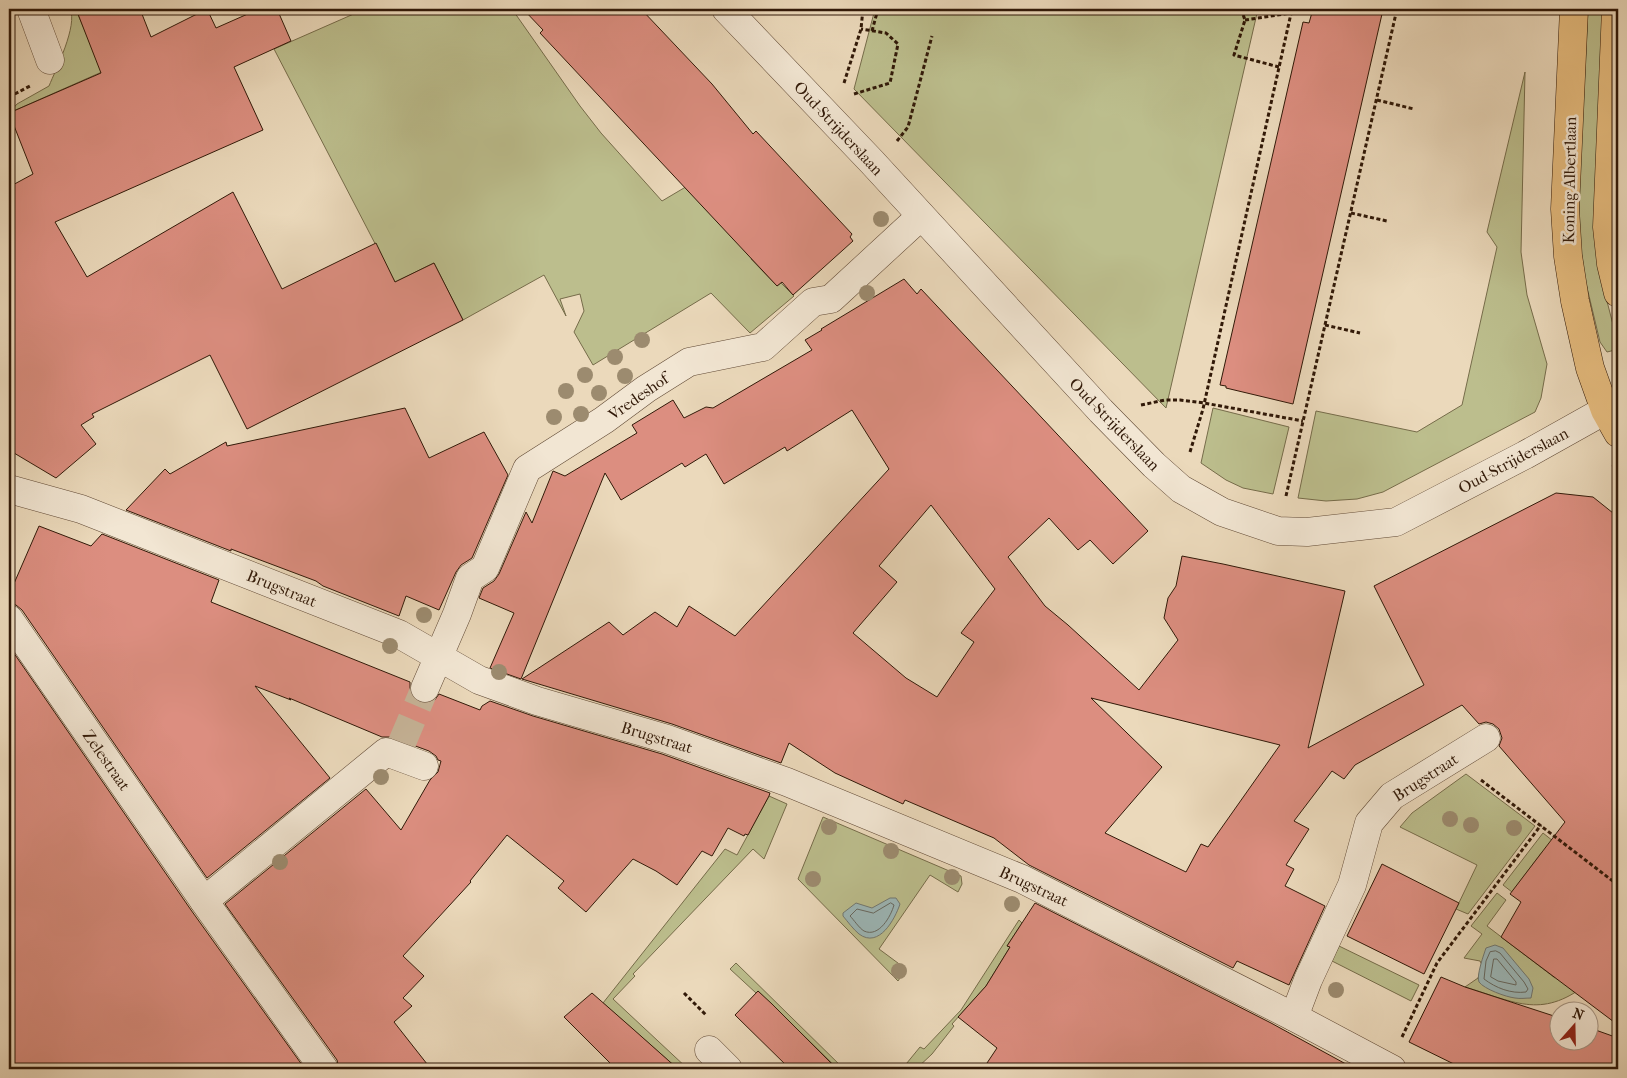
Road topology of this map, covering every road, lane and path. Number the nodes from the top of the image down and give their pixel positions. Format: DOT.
graph roads {
  1 [pos="31,9"];
  2 [pos="726,9"];
  3 [pos="863,9"];
  4 [pos="878,9"];
  5 [pos="1241,9"];
  6 [pos="1397,9"];
  7 [pos="1574,9"];
  8 [pos="1616,9"];
  9 [pos="1291,11"];
  10 [pos="1245,20"];
  11 [pos="861,29"];
  12 [pos="872,31"];
  13 [pos="932,36"];
  14 [pos="50,60"];
  15 [pos="1279,67"];
  16 [pos="1377,100"];
  17 [pos="1414,109"];
  18 [pos="837,110"];
  19 [pos="872,162"];
  20 [pos="1351,213"];
  21 [pos="921,216"];
  22 [pos="1387,221"];
  23 [pos="1618,293"];
  24 [pos="1325,325"];
  25 [pos="1360,333"];
  26 [pos="1204,403"];
  27 [pos="1611,406"];
  28 [pos="1101,412"];
  29 [pos="1303,421"];
  30 [pos="1198,422"];
  31 [pos="1618,433"];
  32 [pos="9,489"];
  33 [pos="1278,531"];
  34 [pos="9,619"];
  35 [pos="438,657"];
  36 [pos="425,688"];
  37 [pos="1486,738"];
  38 [pos="1452,759"];
  39 [pos="424,766"];
  40 [pos="1541,825"];
  41 [pos="1618,884"];
  42 [pos="204,901"];
  43 [pos="1294,1017"];
  44 [pos="709,1050"];
  45 [pos="1390,1068"];
  46 [pos="324,1069"];
  47 [pos="728,1069"];
  1 -- 14 [label="street"];
  2 -- 18 [label="street, Oud-Strijderslaan"];
  3 -- 11 [label="path"];
  4 -- 12 [label="path"];
  5 -- 10 [label="path"];
  6 -- 16 [label="path"];
  7 -- 27 [label="main road, Koning Albertlaan"];
  8 -- 23 [label="main road"];
  9 -- 10 [label="path"];
  9 -- 15 [label="path"];
  10 -- 15 [label="path"];
  11 -- 12 [label="path"];
  11 -- 18 [label="path"];
  12 -- 18 [label="path"];
  13 -- 19 [label="path"];
  15 -- 26 [label="path"];
  16 -- 17 [label="path"];
  16 -- 20 [label="path"];
  18 -- 19 [label="street, Oud-Strijderslaan"];
  19 -- 21 [label="street, Oud-Strijderslaan"];
  20 -- 22 [label="path"];
  20 -- 24 [label="path"];
  21 -- 28 [label="street, Oud-Strijderslaan"];
  21 -- 35 [label="street, Vredeshof"];
  24 -- 25 [label="path"];
  24 -- 29 [label="path"];
  26 -- 28 [label="path"];
  26 -- 29 [label="path"];
  26 -- 30 [label="path"];
  27 -- 31 [label="main road, Koning Albertlaan"];
  27 -- 33 [label="street, Oud-Strijderslaan"];
  28 -- 33 [label="street, Oud-Strijderslaan"];
  29 -- 33 [label="path"];
  32 -- 35 [label="street, Brugstraat"];
  34 -- 42 [label="street, Zelestraat"];
  35 -- 36 [label="street, Vredeshof"];
  35 -- 43 [label="street, Brugstraat"];
  37 -- 38 [label="street, Brugstraat"];
  38 -- 40 [label="path"];
  38 -- 43 [label="street, Brugstraat"];
  39 -- 42 [label="street"];
  40 -- 41 [label="path"];
  40 -- 45 [label="path"];
  42 -- 46 [label="street, Zelestraat"];
  43 -- 45 [label="street, Brugstraat"];
  44 -- 47 [label="street"];
}
